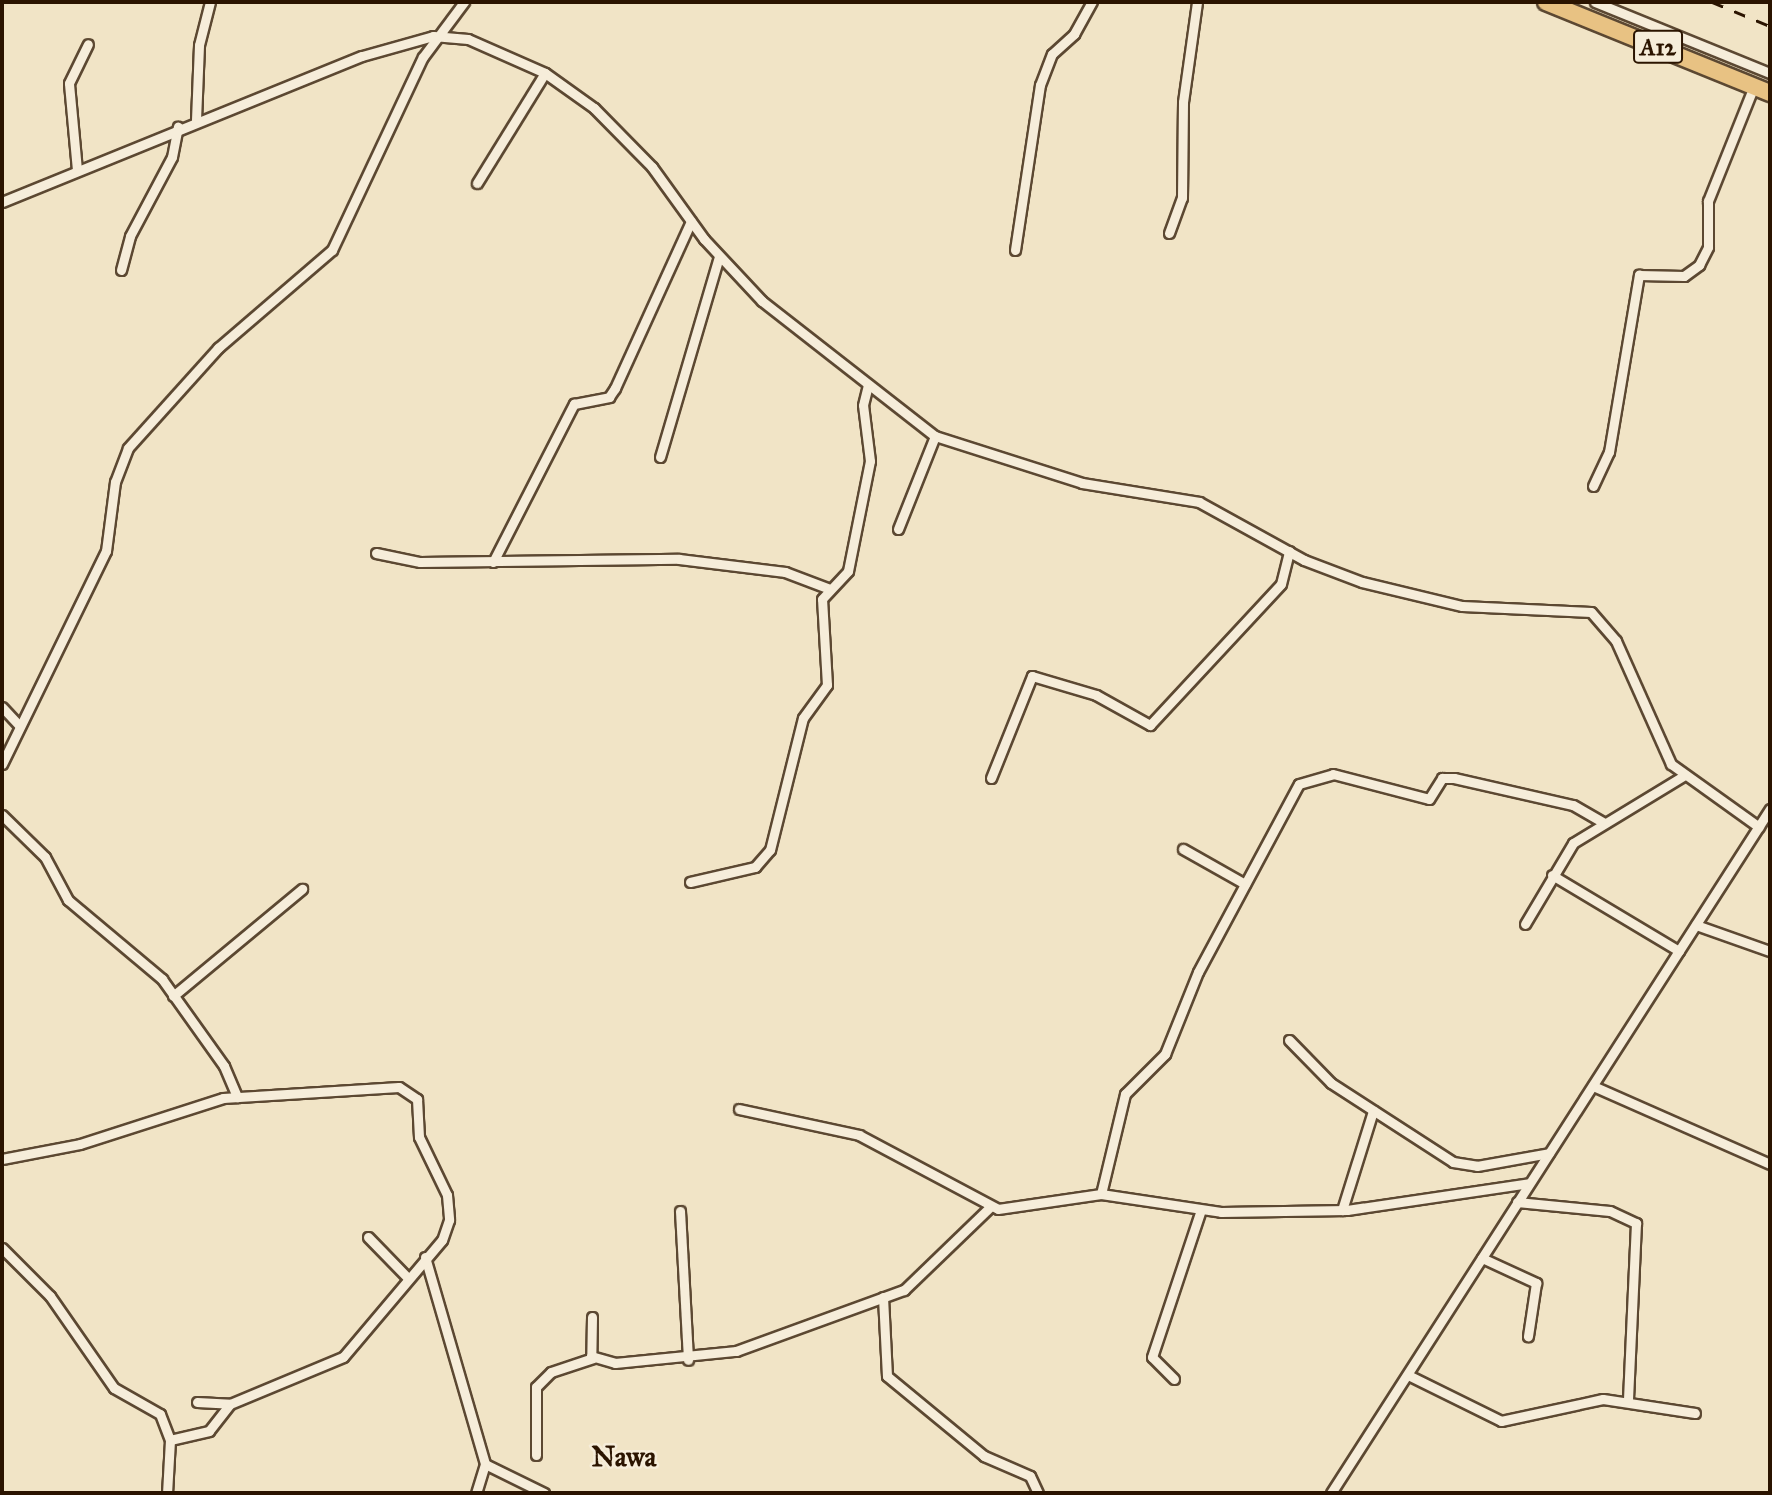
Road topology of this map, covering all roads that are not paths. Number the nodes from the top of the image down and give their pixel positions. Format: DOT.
graph roads {
  1 [pos="210,2"];
  2 [pos="464,2"];
  3 [pos="1092,2"];
  4 [pos="1197,2"];
  5 [pos="1546,2"];
  6 [pos="1595,2"];
  7 [pos="442,36"];
  8 [pos="88,44"];
  9 [pos="545,73"];
  10 [pos="1770,74"];
  11 [pos="1754,86"];
  12 [pos="1770,93"];
  13 [pos="196,120"];
  14 [pos="178,127"];
  15 [pos="77,170"];
  16 [pos="477,183"];
  17 [pos="2,202"];
  18 [pos="691,221"];
  19 [pos="1169,233"];
  20 [pos="1015,250"];
  21 [pos="719,257"];
  22 [pos="121,270"];
  23 [pos="868,385"];
  24 [pos="935,436"];
  25 [pos="660,457"];
  26 [pos="1593,486"];
  27 [pos="898,529"];
  28 [pos="1289,551"];
  29 [pos="376,553"];
  30 [pos="492,562"];
  31 [pos="830,589"];
  32 [pos="2,708"];
  33 [pos="20,726"];
  34 [pos="2,764"];
  35 [pos="1683,776"];
  36 [pos="991,778"];
  37 [pos="1770,809"];
  38 [pos="2,815"];
  39 [pos="1604,822"];
  40 [pos="1759,827"];
  41 [pos="1183,849"];
  42 [pos="1552,875"];
  43 [pos="690,882"];
  44 [pos="1245,884"];
  45 [pos="302,889"];
  46 [pos="1525,925"];
  47 [pos="1696,925"];
  48 [pos="1679,951"];
  49 [pos="1770,951"];
  50 [pos="173,996"];
  51 [pos="1289,1040"];
  52 [pos="1593,1086"];
  53 [pos="237,1097"];
  54 [pos="739,1109"];
  55 [pos="1373,1111"];
  56 [pos="1549,1153"];
  57 [pos="2,1159"];
  58 [pos="1770,1164"];
  59 [pos="1530,1183"];
  60 [pos="1101,1194"];
  61 [pos="1517,1202"];
  62 [pos="989,1208"];
  63 [pos="1201,1210"];
  64 [pos="1342,1210"];
  65 [pos="680,1211"];
  66 [pos="368,1237"];
  67 [pos="2,1248"];
  68 [pos="425,1257"];
  69 [pos="1482,1258"];
  70 [pos="408,1278"];
  71 [pos="883,1297"];
  72 [pos="592,1317"];
  73 [pos="1528,1336"];
  74 [pos="593,1358"];
  75 [pos="688,1360"];
  76 [pos="1408,1375"];
  77 [pos="1174,1378"];
  78 [pos="1628,1400"];
  79 [pos="197,1402"];
  80 [pos="230,1404"];
  81 [pos="1695,1413"];
  82 [pos="170,1440"];
  83 [pos="536,1455"];
  84 [pos="485,1464"];
  85 [pos="167,1493"];
  86 [pos="476,1493"];
  87 [pos="544,1493"];
  88 [pos="1038,1493"];
  89 [pos="1331,1493"];
  1 -- 13 [label="street"];
  2 -- 7 [label="street"];
  3 -- 20 [label="street"];
  4 -- 19 [label="street"];
  5 -- 11 [label="highway, A12"];
  6 -- 10 [label="street"];
  7 -- 9 [label="street"];
  7 -- 13 [label="street"];
  7 -- 33 [label="street"];
  8 -- 15 [label="street"];
  9 -- 16 [label="street"];
  9 -- 18 [label="street"];
  11 -- 12 [label="highway, A12"];
  11 -- 26 [label="street"];
  13 -- 14 [label="street"];
  14 -- 15 [label="street"];
  14 -- 22 [label="street"];
  15 -- 17 [label="street"];
  18 -- 21 [label="street"];
  18 -- 30 [label="street"];
  21 -- 23 [label="street"];
  21 -- 25 [label="street"];
  23 -- 24 [label="street"];
  23 -- 31 [label="street"];
  24 -- 27 [label="street"];
  24 -- 28 [label="street"];
  28 -- 35 [label="street"];
  28 -- 36 [label="street"];
  29 -- 30 [label="street"];
  30 -- 31 [label="street"];
  31 -- 43 [label="street"];
  32 -- 33 [label="street"];
  33 -- 34 [label="street"];
  35 -- 39 [label="street"];
  35 -- 40 [label="street"];
  37 -- 40 [label="street"];
  38 -- 50 [label="street"];
  39 -- 42 [label="street"];
  39 -- 44 [label="street"];
  40 -- 47 [label="street"];
  41 -- 44 [label="street"];
  42 -- 46 [label="street"];
  42 -- 48 [label="street"];
  44 -- 60 [label="street"];
  45 -- 50 [label="street"];
  47 -- 48 [label="street"];
  47 -- 49 [label="street"];
  48 -- 52 [label="street"];
  50 -- 53 [label="street"];
  51 -- 55 [label="street"];
  52 -- 56 [label="street"];
  52 -- 58 [label="street"];
  53 -- 57 [label="street"];
  53 -- 68 [label="street"];
  54 -- 62 [label="street"];
  55 -- 56 [label="street"];
  55 -- 64 [label="street"];
  56 -- 59 [label="street"];
  59 -- 61 [label="street"];
  59 -- 64 [label="street"];
  60 -- 62 [label="street"];
  60 -- 63 [label="street"];
  61 -- 69 [label="street"];
  61 -- 78 [label="street"];
  62 -- 71 [label="street"];
  63 -- 64 [label="street"];
  63 -- 77 [label="street"];
  65 -- 75 [label="street"];
  66 -- 70 [label="street"];
  67 -- 82 [label="street"];
  68 -- 70 [label="street"];
  68 -- 84 [label="street"];
  69 -- 73 [label="street"];
  69 -- 76 [label="street"];
  70 -- 80 [label="street"];
  71 -- 75 [label="street"];
  71 -- 88 [label="street"];
  72 -- 74 [label="street"];
  74 -- 75 [label="street"];
  74 -- 83 [label="street"];
  76 -- 78 [label="street"];
  76 -- 89 [label="street"];
  78 -- 81 [label="street"];
  79 -- 80 [label="street"];
  80 -- 82 [label="street"];
  82 -- 85 [label="street"];
  84 -- 86 [label="street"];
  84 -- 87 [label="street"];
}
